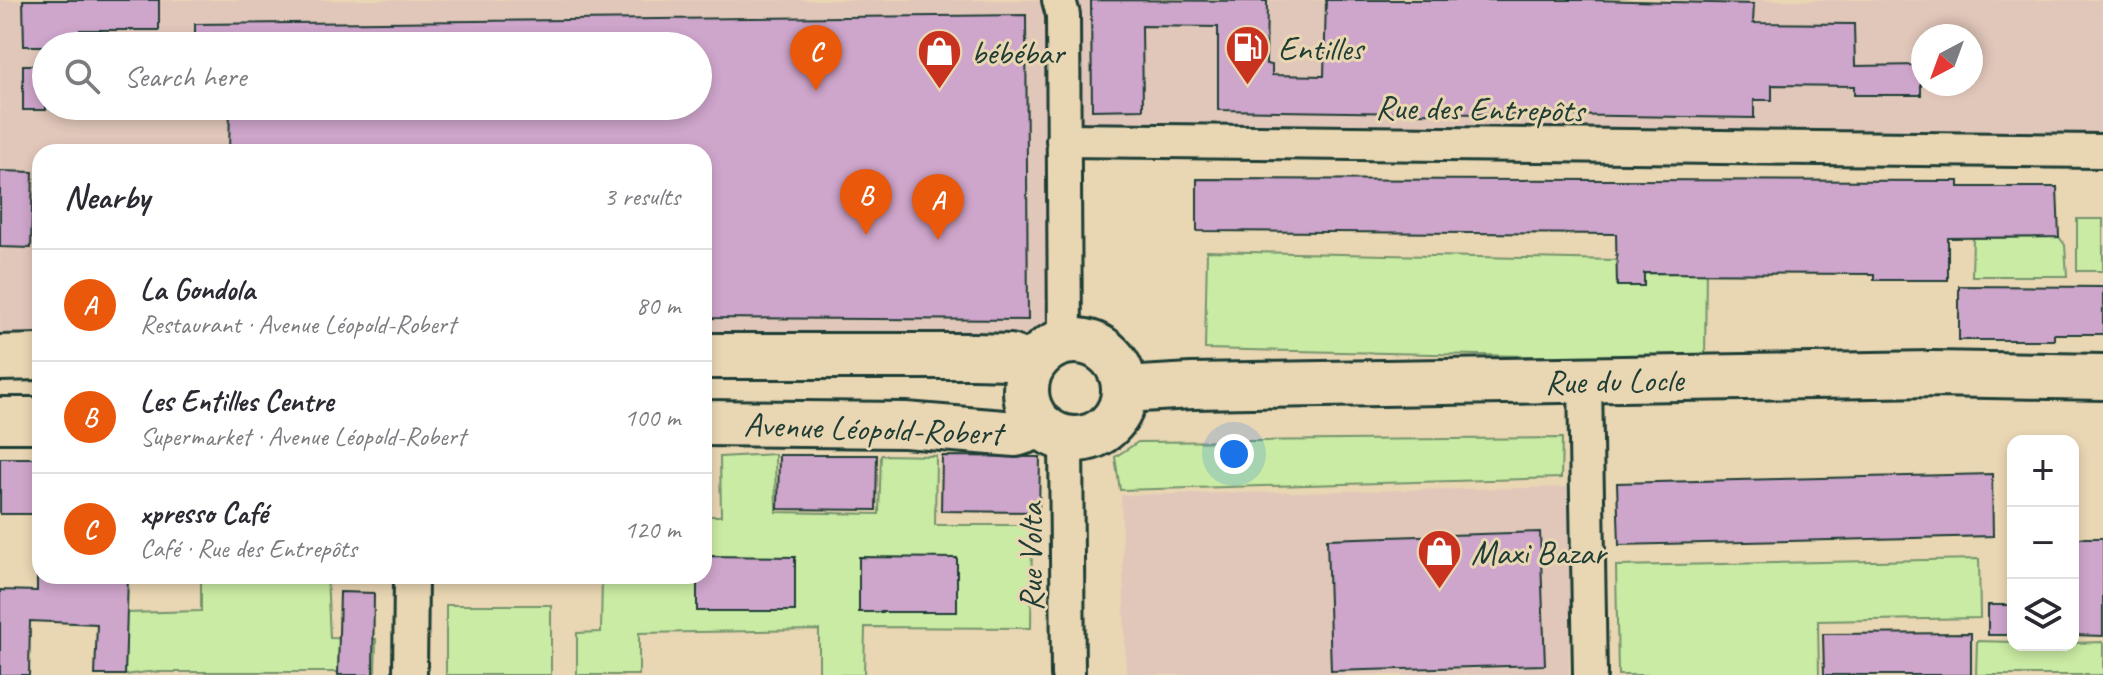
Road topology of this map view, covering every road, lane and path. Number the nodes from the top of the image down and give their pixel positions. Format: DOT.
graph roads {
  1 [pos="1059,0"];
  2 [pos="1063,140"];
  3 [pos="2103,151"];
  4 [pos="1048,354"];
  5 [pos="712,356"];
  6 [pos="32,357"];
  7 [pos="0,358"];
  8 [pos="2103,377"];
  9 [pos="1585,381"];
  10 [pos="1124,390"];
  11 [pos="0,420"];
  12 [pos="32,420"];
  13 [pos="712,423"];
  14 [pos="1053,433"];
  15 [pos="411,584"];
  16 [pos="410,675"];
  17 [pos="1068,675"];
  18 [pos="1590,675"];
  1 -- 2 [label="street"];
  2 -- 3 [label="street, Rue des Entrepôts"];
  2 -- 4 [label="street"];
  4 -- 5 [label="main road, Avenue Léopold-Robert"];
  4 -- 10 [label="main road"];
  4 -- 14 [label="main road"];
  6 -- 7 [label="main road"];
  8 -- 9 [label="main road, Rue du Locle"];
  9 -- 10 [label="main road, Rue du Locle"];
  9 -- 18 [label="street"];
  10 -- 14 [label="main road"];
  11 -- 12 [label="main road"];
  13 -- 14 [label="main road, Avenue Léopold-Robert"];
  14 -- 17 [label="street, Rue Volta"];
  15 -- 16 [label="street"];
}
